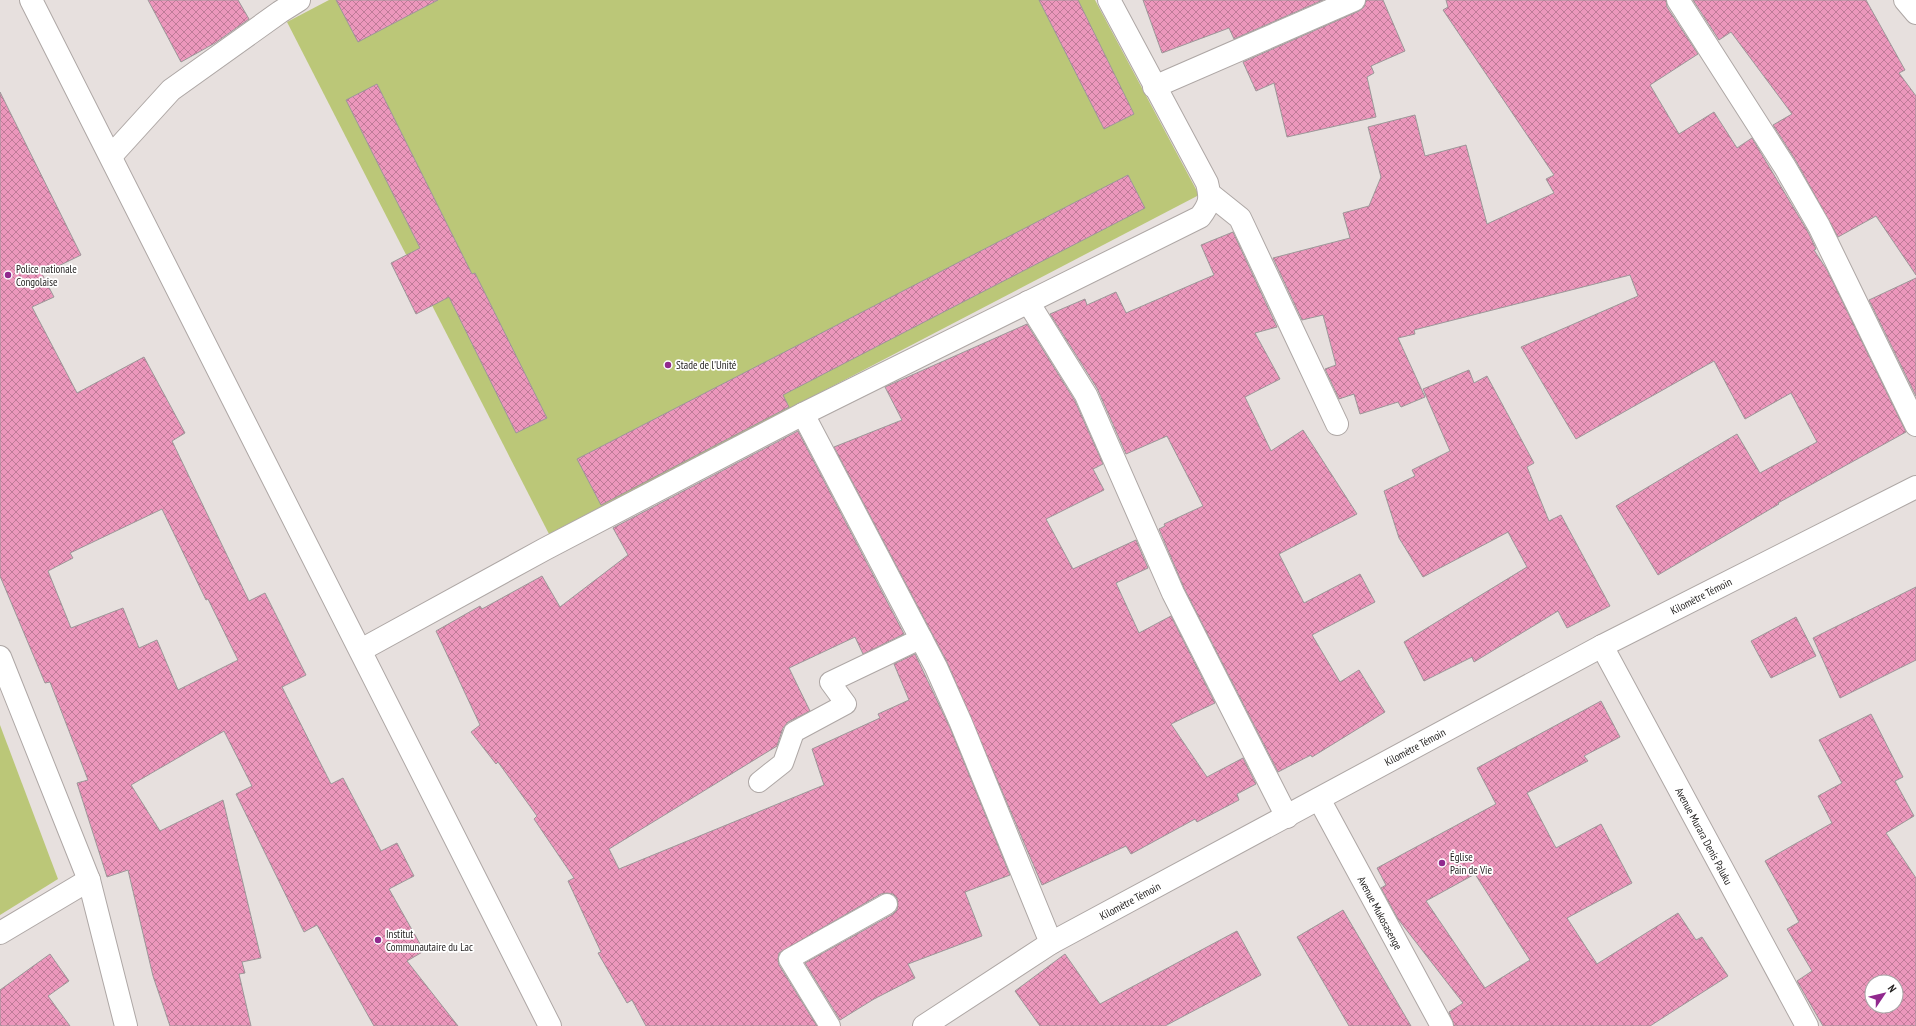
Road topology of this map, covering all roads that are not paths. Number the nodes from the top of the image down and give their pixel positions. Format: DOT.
graph roads {
  1 [pos="31,0"];
  2 [pos="299,0"];
  3 [pos="1109,0"];
  4 [pos="1354,0"];
  5 [pos="1678,0"];
  6 [pos="1905,0"];
  7 [pos="1916,13"];
  8 [pos="1154,87"];
  9 [pos="111,156"];
  10 [pos="1210,194"];
  11 [pos="1028,302"];
  12 [pos="803,414"];
  13 [pos="1337,424"];
  14 [pos="1916,425"];
  15 [pos="1916,487"];
  16 [pos="922,638"];
  17 [pos="1602,646"];
  18 [pos="361,650"];
  19 [pos="0,656"];
  20 [pos="759,782"];
  21 [pos="1319,799"];
  22 [pos="1287,817"];
  23 [pos="89,880"];
  24 [pos="887,904"];
  25 [pos="0,933"];
  26 [pos="1051,943"];
  27 [pos="126,1026"];
  28 [pos="550,1026"];
  29 [pos="830,1026"];
  30 [pos="924,1026"];
  31 [pos="1442,1026"];
  32 [pos="1806,1026"];
  1 -- 9 [label="main road"];
  2 -- 9 [label="main road"];
  3 -- 8 [label="main road"];
  4 -- 8 [label="main road"];
  5 -- 14 [label="main road"];
  6 -- 7 [label="main road"];
  8 -- 10 [label="main road"];
  9 -- 18 [label="main road"];
  10 -- 11 [label="main road"];
  10 -- 13 [label="main road"];
  11 -- 12 [label="main road"];
  11 -- 22 [label="main road"];
  12 -- 16 [label="main road"];
  12 -- 18 [label="main road"];
  15 -- 17 [label="main road, Kilomètre Témoin"];
  16 -- 20 [label="lane"];
  16 -- 26 [label="main road"];
  17 -- 21 [label="main road, Kilomètre Témoin"];
  17 -- 32 [label="main road, Avenue Murara Denis Paluku"];
  18 -- 28 [label="main road"];
  19 -- 23 [label="main road"];
  21 -- 22 [label="main road, Kilomètre Témoin"];
  21 -- 31 [label="main road, Avenue Mukosasenge"];
  22 -- 26 [label="main road, Kilomètre Témoin"];
  23 -- 25 [label="main road"];
  23 -- 27 [label="main road"];
  24 -- 29 [label="lane"];
  26 -- 30 [label="main road, Kilomètre Témoin"];
}
